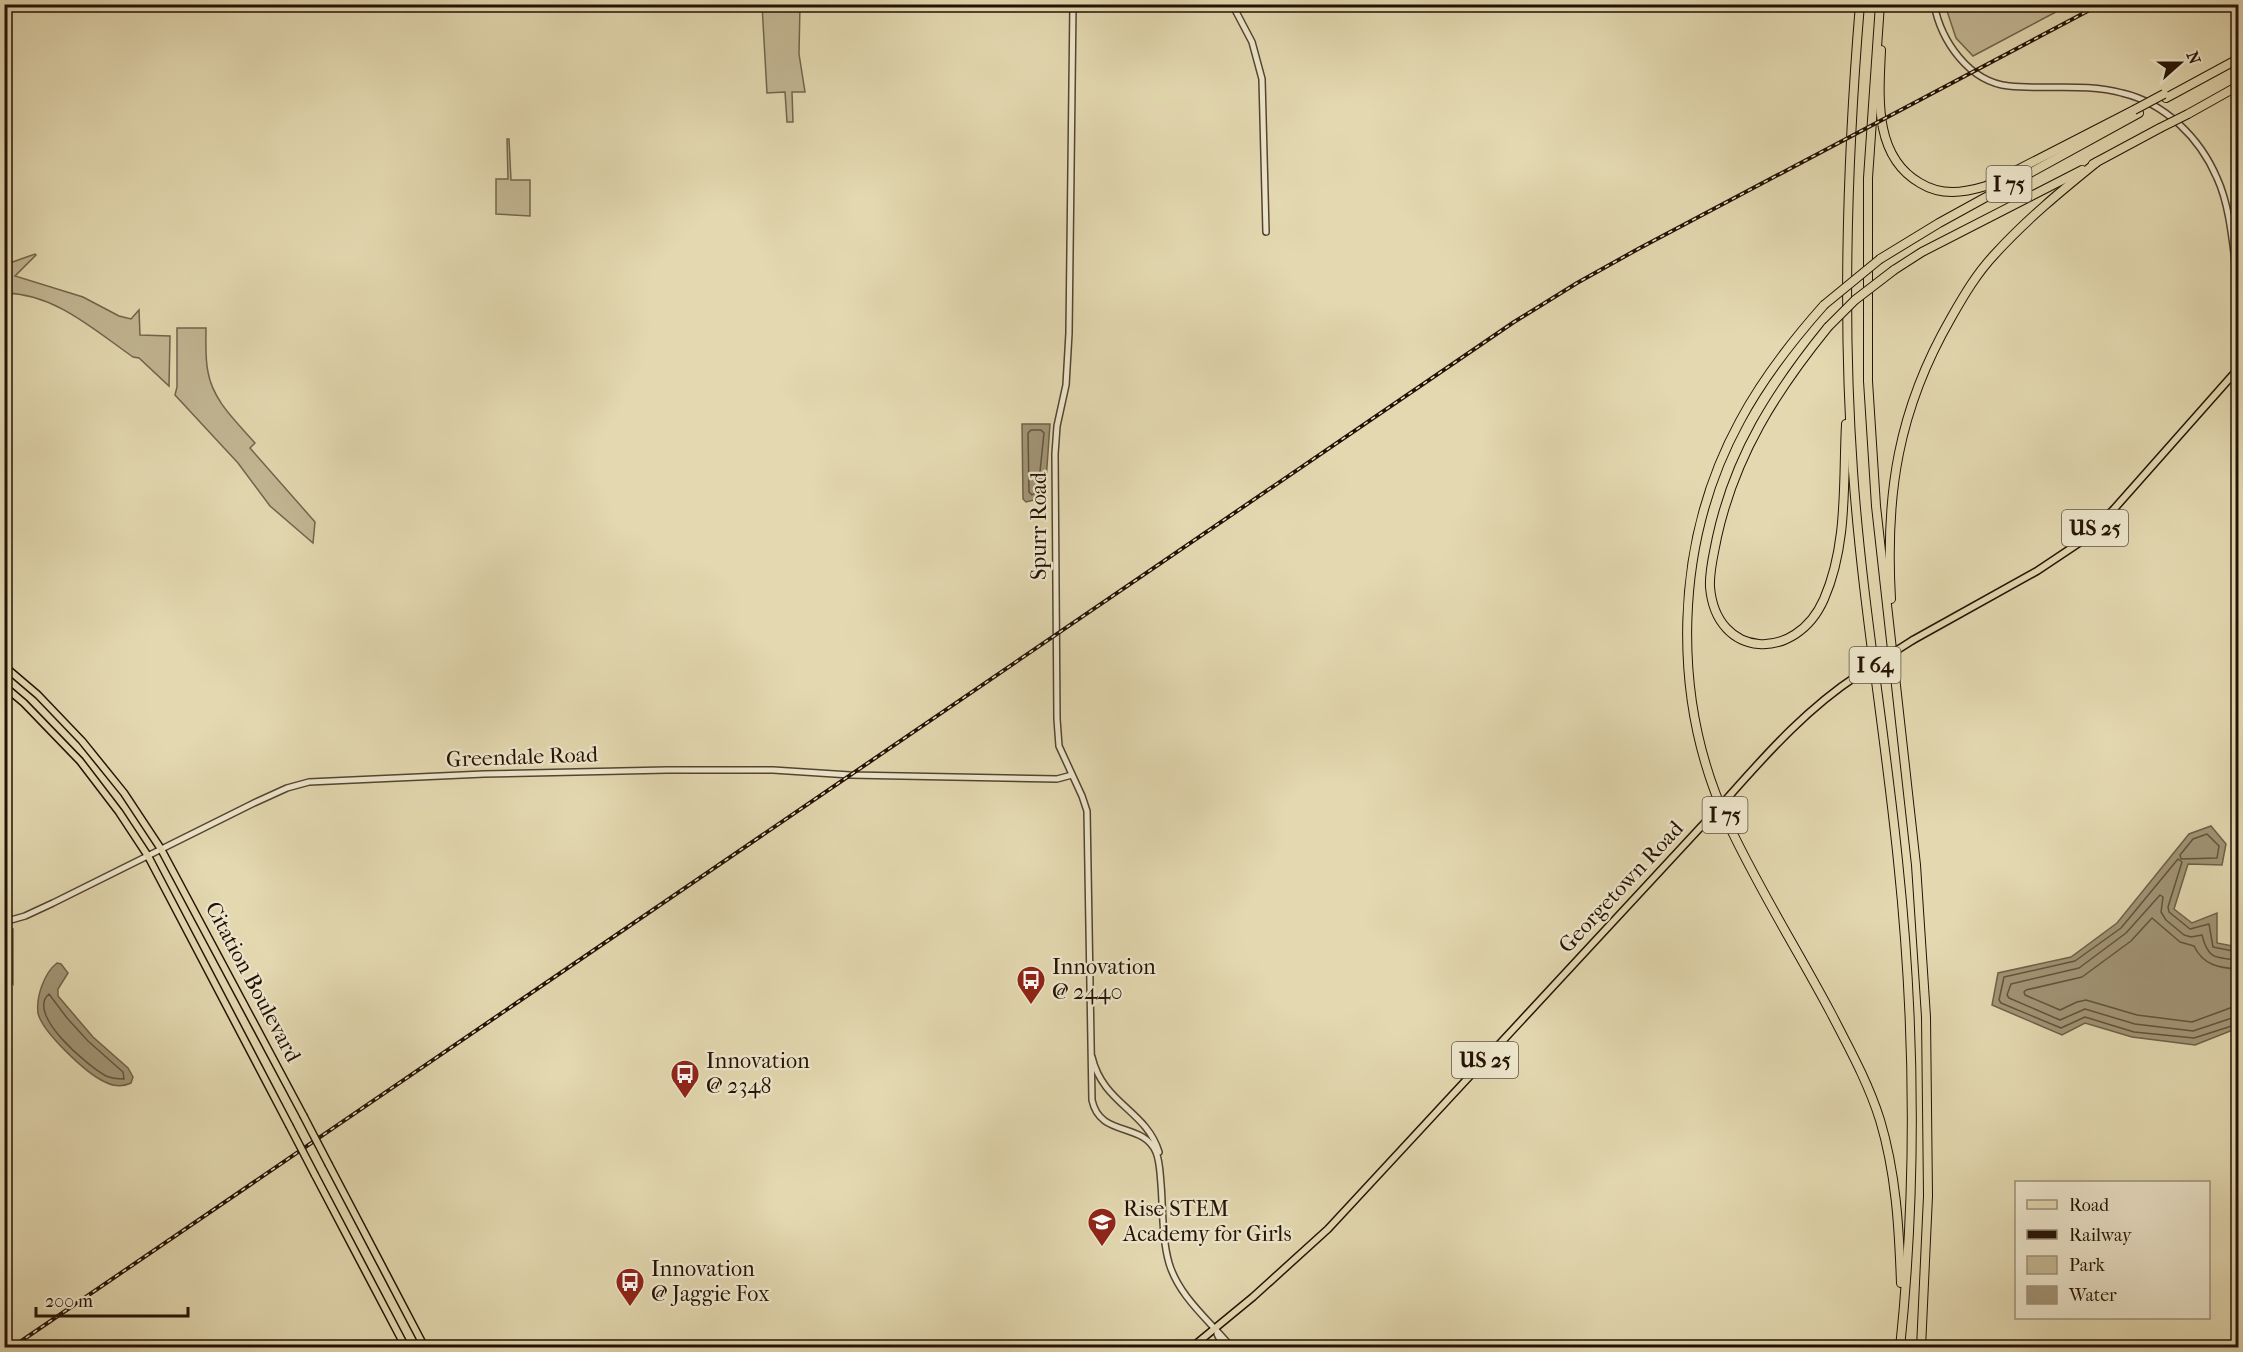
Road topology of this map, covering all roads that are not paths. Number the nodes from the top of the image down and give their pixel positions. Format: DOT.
graph roads {
  1 [pos="16,4"];
  2 [pos="1073,4"];
  3 [pos="1232,4"];
  4 [pos="1860,4"];
  5 [pos="1882,4"];
  6 [pos="1934,4"];
  7 [pos="4,10"];
  8 [pos="2237,59"];
  9 [pos="2238,86"];
  10 [pos="2137,112"];
  11 [pos="2097,162"];
  12 [pos="1266,232"];
  13 [pos="2238,284"];
  14 [pos="2238,369"];
  15 [pos="1848,380"];
  16 [pos="4,666"];
  17 [pos="1895,675"];
  18 [pos="4,686"];
  19 [pos="1072,775"];
  20 [pos="161,849"];
  21 [pos="148,856"];
  22 [pos="4,922"];
  23 [pos="1089,1043"];
  24 [pos="1161,1179"];
  25 [pos="1902,1326"];
  26 [pos="1215,1330"];
  27 [pos="406,1347"];
  28 [pos="425,1347"];
  29 [pos="1191,1347"];
  30 [pos="1224,1347"];
  31 [pos="1232,1347"];
  32 [pos="1900,1347"];
  33 [pos="1921,1347"];
  1 -- 7 [label="street"];
  2 -- 19 [label="street, Spurr Road"];
  3 -- 12 [label="street"];
  4 -- 15 [label="highway, I 64"];
  5 -- 10 [label="highway"];
  5 -- 17 [label="highway, I 64"];
  6 -- 13 [label="street"];
  8 -- 10 [label="highway, I 75"];
  9 -- 11 [label="highway, I 75, bridge"];
  10 -- 25 [label="highway, I 75, bridge"];
  11 -- 15 [label="highway, bridge"];
  11 -- 17 [label="highway, I 75"];
  14 -- 26 [label="main road, Georgetown Road / US 25, bridge"];
  15 -- 25 [label="highway, I 64"];
  16 -- 20 [label="main road, Citation Boulevard"];
  17 -- 33 [label="highway, I 64"];
  18 -- 21 [label="main road, Citation Boulevard"];
  19 -- 20 [label="street, Greendale Road"];
  19 -- 23 [label="street, Spurr Road"];
  20 -- 21 [label="street, Greendale Road"];
  20 -- 28 [label="main road, Citation Boulevard, bridge"];
  21 -- 22 [label="street, Greendale Road"];
  21 -- 27 [label="main road, Citation Boulevard, bridge"];
  23 -- 24 [label="street, Spurr Road"];
  23 -- 24 [label="street, Spurr Road"];
  24 -- 26 [label="street, Spurr Road"];
  25 -- 32 [label="highway, I 64"];
  26 -- 29 [label="main road, Georgetown Road / US 25"];
  26 -- 30 [label="street, Spurr Road"];
  26 -- 31 [label="street, Spurr Road"];
}
